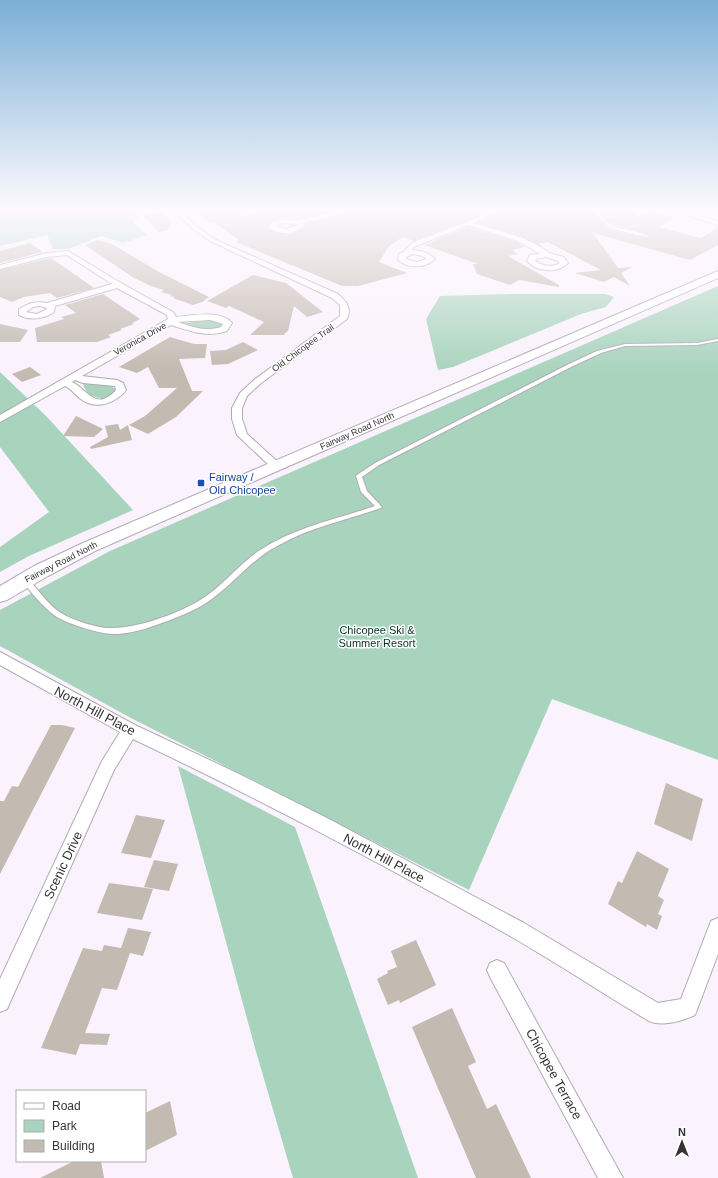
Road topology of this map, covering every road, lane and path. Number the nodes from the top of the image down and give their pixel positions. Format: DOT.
graph roads {
  1 [pos="12,264"];
  2 [pos="86,264"];
  3 [pos="265,264"];
  4 [pos="0,267"];
  5 [pos="718,274"];
  6 [pos="118,284"];
  7 [pos="48,305"];
  8 [pos="172,321"];
  9 [pos="718,340"];
  10 [pos="74,376"];
  11 [pos="64,382"];
  12 [pos="0,419"];
  13 [pos="276,466"];
  14 [pos="25,580"];
  15 [pos="0,595"];
  16 [pos="0,658"];
  17 [pos="130,730"];
  18 [pos="718,928"];
  19 [pos="497,970"];
  20 [pos="0,1002"];
  21 [pos="611,1178"];
  1 -- 4 [label="street, Veronica Drive"];
  2 -- 6 [label="street, Veronica Drive"];
  3 -- 13 [label="street, Old Chicopee Trail"];
  5 -- 13 [label="main road, Fairway Road North"];
  6 -- 7 [label="street"];
  6 -- 8 [label="street, Veronica Drive"];
  8 -- 8 [label="street"];
  8 -- 10 [label="street, Veronica Drive"];
  9 -- 14 [label="lane"];
  10 -- 11 [label="street, Veronica Drive"];
  10 -- 11 [label="street"];
  11 -- 12 [label="street, Veronica Drive"];
  13 -- 14 [label="main road, Fairway Road North"];
  14 -- 15 [label="main road, Fairway Road North"];
  16 -- 17 [label="street, North Hill Place"];
  17 -- 18 [label="street, North Hill Place"];
  17 -- 20 [label="street, Scenic Drive"];
  19 -- 21 [label="street, Chicopee Terrace"];
}
